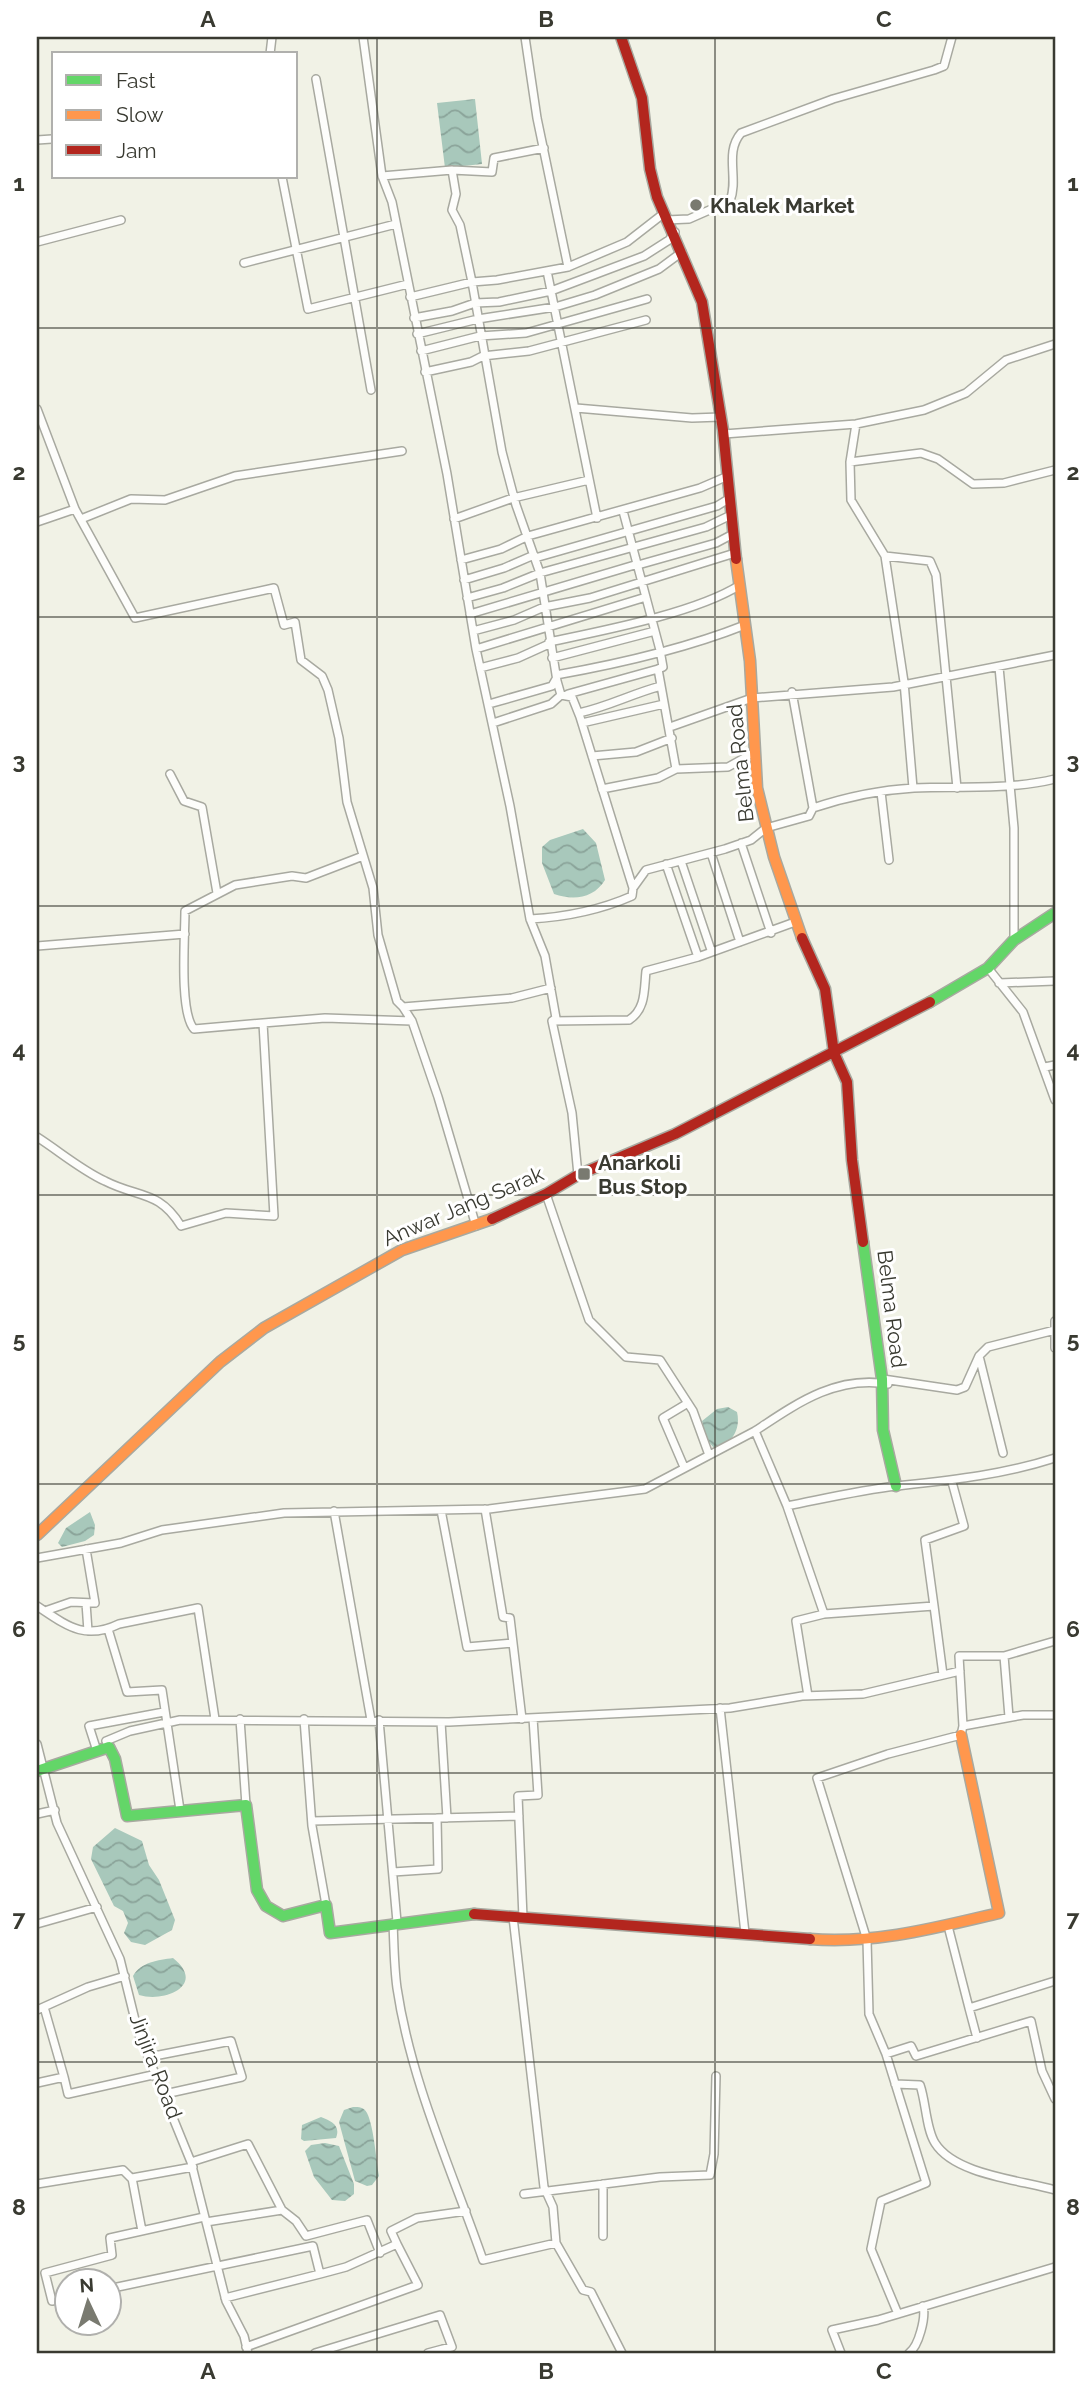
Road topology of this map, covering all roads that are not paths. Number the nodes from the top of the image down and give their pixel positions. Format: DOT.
graph roads {
  1 [pos="363,37"];
  2 [pos="525,37"];
  3 [pos="621,37"];
  4 [pos="952,37"];
  5 [pos="316,79"];
  6 [pos="52,139"];
  7 [pos="37,140"];
  8 [pos="544,148"];
  9 [pos="452,170"];
  10 [pos="383,176"];
  11 [pos="282,178"];
  12 [pos="664,217"];
  13 [pos="121,220"];
  14 [pos="396,224"];
  15 [pos="675,232"];
  16 [pos="345,237"];
  17 [pos="37,242"];
  18 [pos="296,248"];
  19 [pos="682,252"];
  20 [pos="244,263"];
  21 [pos="568,267"];
  22 [pos="547,271"];
  23 [pos="472,282"];
  24 [pos="408,284"];
  25 [pos="551,291"];
  26 [pos="355,297"];
  27 [pos="410,297"];
  28 [pos="647,299"];
  29 [pos="475,303"];
  30 [pos="555,307"];
  31 [pos="414,318"];
  32 [pos="478,319"];
  33 [pos="646,320"];
  34 [pos="559,324"];
  35 [pos="417,334"];
  36 [pos="480,336"];
  37 [pos="563,342"];
  38 [pos="1055,344"];
  39 [pos="421,351"];
  40 [pos="484,356"];
  41 [pos="425,372"];
  42 [pos="371,390"];
  43 [pos="576,408"];
  44 [pos="37,409"];
  45 [pos="721,416"];
  46 [pos="856,424"];
  47 [pos="724,434"];
  48 [pos="402,451"];
  49 [pos="849,462"];
  50 [pos="1055,470"];
  51 [pos="728,476"];
  52 [pos="589,480"];
  53 [pos="513,498"];
  54 [pos="730,498"];
  55 [pos="75,509"];
  56 [pos="623,511"];
  57 [pos="731,515"];
  58 [pos="597,518"];
  59 [pos="80,519"];
  60 [pos="454,519"];
  61 [pos="37,522"];
  62 [pos="629,530"];
  63 [pos="733,534"];
  64 [pos="528,536"];
  65 [pos="634,549"];
  66 [pos="736,553"];
  67 [pos="535,556"];
  68 [pos="885,556"];
  69 [pos="461,560"];
  70 [pos="638,564"];
  71 [pos="540,573"];
  72 [pos="464,580"];
  73 [pos="642,582"];
  74 [pos="740,585"];
  75 [pos="542,590"];
  76 [pos="646,597"];
  77 [pos="467,598"];
  78 [pos="544,607"];
  79 [pos="470,614"];
  80 [pos="652,617"];
  81 [pos="547,625"];
  82 [pos="745,625"];
  83 [pos="473,631"];
  84 [pos="655,631"];
  85 [pos="549,643"];
  86 [pos="476,649"];
  87 [pos="660,650"];
  88 [pos="1055,655"];
  89 [pos="552,658"];
  90 [pos="999,667"];
  91 [pos="480,668"];
  92 [pos="657,669"];
  93 [pos="944,675"];
  94 [pos="556,677"];
  95 [pos="904,682"];
  96 [pos="661,686"];
  97 [pos="792,692"];
  98 [pos="564,694"];
  99 [pos="752,698"];
  100 [pos="489,704"];
  101 [pos="664,704"];
  102 [pos="579,713"];
  103 [pos="493,723"];
  104 [pos="582,723"];
  105 [pos="670,727"];
  106 [pos="672,738"];
  107 [pos="755,752"];
  108 [pos="592,756"];
  109 [pos="676,769"];
  110 [pos="170,774"];
  111 [pos="1055,779"];
  112 [pos="1011,783"];
  113 [pos="913,788"];
  114 [pos="957,788"];
  115 [pos="603,789"];
  116 [pos="881,792"];
  117 [pos="813,808"];
  118 [pos="766,828"];
  119 [pos="741,843"];
  120 [pos="711,853"];
  121 [pos="363,856"];
  122 [pos="889,860"];
  123 [pos="681,861"];
  124 [pos="666,864"];
  125 [pos="633,888"];
  126 [pos="217,893"];
  127 [pos="1055,913"];
  128 [pos="530,919"];
  129 [pos="795,922"];
  130 [pos="771,933"];
  131 [pos="185,934"];
  132 [pos="1014,940"];
  133 [pos="740,942"];
  134 [pos="37,946"];
  135 [pos="711,950"];
  136 [pos="698,957"];
  137 [pos="988,968"];
  138 [pos="1055,981"];
  139 [pos="999,983"];
  140 [pos="551,988"];
  141 [pos="403,1007"];
  142 [pos="412,1021"];
  143 [pos="552,1021"];
  144 [pos="263,1023"];
  145 [pos="834,1053"];
  146 [pos="1055,1065"];
  147 [pos="1045,1067"];
  148 [pos="1055,1100"];
  149 [pos="37,1137"];
  150 [pos="578,1175"];
  151 [pos="546,1194"];
  152 [pos="476,1226"];
  153 [pos="1055,1321"];
  154 [pos="1054,1330"];
  155 [pos="1055,1348"];
  156 [pos="979,1356"];
  157 [pos="882,1379"];
  158 [pos="688,1403"];
  159 [pos="755,1431"];
  160 [pos="1003,1453"];
  161 [pos="709,1455"];
  162 [pos="1055,1458"];
  163 [pos="684,1467"];
  164 [pos="952,1482"];
  165 [pos="896,1486"];
  166 [pos="786,1506"];
  167 [pos="485,1509"];
  168 [pos="441,1510"];
  169 [pos="334,1511"];
  170 [pos="37,1535"];
  171 [pos="86,1549"];
  172 [pos="37,1558"];
  173 [pos="86,1603"];
  174 [pos="37,1606"];
  175 [pos="934,1606"];
  176 [pos="45,1611"];
  177 [pos="824,1614"];
  178 [pos="108,1629"];
  179 [pos="88,1631"];
  180 [pos="1055,1642"];
  181 [pos="513,1643"];
  182 [pos="1004,1656"];
  183 [pos="960,1671"];
  184 [pos="943,1675"];
  185 [pos="807,1696"];
  186 [pos="720,1708"];
  187 [pos="164,1712"];
  188 [pos="1055,1715"];
  189 [pos="1009,1717"];
  190 [pos="533,1718"];
  191 [pos="215,1719"];
  192 [pos="240,1719"];
  193 [pos="304,1719"];
  194 [pos="522,1719"];
  195 [pos="375,1720"];
  196 [pos="440,1722"];
  197 [pos="166,1723"];
  198 [pos="962,1730"];
  199 [pos="37,1744"];
  200 [pos="109,1747"];
  201 [pos="97,1751"];
  202 [pos="40,1770"];
  203 [pos="246,1805"];
  204 [pos="55,1810"];
  205 [pos="180,1810"];
  206 [pos="37,1814"];
  207 [pos="519,1816"];
  208 [pos="437,1818"];
  209 [pos="447,1818"];
  210 [pos="388,1819"];
  211 [pos="312,1821"];
  212 [pos="393,1872"];
  213 [pos="326,1905"];
  214 [pos="97,1908"];
  215 [pos="518,1917"];
  216 [pos="395,1922"];
  217 [pos="37,1924"];
  218 [pos="948,1926"];
  219 [pos="745,1933"];
  220 [pos="867,1940"];
  221 [pos="125,1976"];
  222 [pos="1055,1981"];
  223 [pos="969,2008"];
  224 [pos="40,2009"];
  225 [pos="976,2038"];
  226 [pos="886,2054"];
  227 [pos="149,2057"];
  228 [pos="157,2074"];
  229 [pos="716,2076"];
  230 [pos="64,2077"];
  231 [pos="37,2083"];
  232 [pos="895,2084"];
  233 [pos="165,2094"];
  234 [pos="1055,2099"];
  235 [pos="192,2164"];
  236 [pos="132,2179"];
  237 [pos="37,2184"];
  238 [pos="603,2184"];
  239 [pos="545,2189"];
  240 [pos="1055,2190"];
  241 [pos="524,2194"];
  242 [pos="282,2210"];
  243 [pos="466,2211"];
  244 [pos="205,2220"];
  245 [pos="142,2231"];
  246 [pos="603,2236"];
  247 [pos="556,2243"];
  248 [pos="397,2245"];
  249 [pos="380,2253"];
  250 [pos="216,2266"];
  251 [pos="1055,2267"];
  252 [pos="64,2268"];
  253 [pos="52,2271"];
  254 [pos="320,2274"];
  255 [pos="122,2286"];
  256 [pos="225,2298"];
  257 [pos="52,2301"];
  258 [pos="923,2306"];
  259 [pos="898,2314"];
  260 [pos="247,2350"];
  261 [pos="444,2351"];
  262 [pos="315,2353"];
  263 [pos="428,2353"];
  264 [pos="622,2353"];
  265 [pos="841,2353"];
  266 [pos="909,2353"];
  1 -- 10 [label="street"];
  2 -- 8 [label="street"];
  3 -- 12 [label="street, Belma Road"];
  4 -- 12 [label="street"];
  5 -- 16 [label="street"];
  6 -- 7 [label="street"];
  8 -- 9 [label="street"];
  8 -- 21 [label="street"];
  9 -- 10 [label="street"];
  9 -- 23 [label="street"];
  10 -- 14 [label="street"];
  11 -- 18 [label="street"];
  12 -- 15 [label="street, Belma Road"];
  12 -- 21 [label="street"];
  13 -- 17 [label="street"];
  14 -- 16 [label="street"];
  14 -- 24 [label="street"];
  15 -- 19 [label="street, Belma Road"];
  15 -- 25 [label="street"];
  16 -- 18 [label="street"];
  16 -- 26 [label="street"];
  18 -- 20 [label="street"];
  18 -- 26 [label="street"];
  19 -- 30 [label="street"];
  19 -- 45 [label="street, Belma Road"];
  21 -- 22 [label="street"];
  22 -- 23 [label="street"];
  22 -- 25 [label="street"];
  23 -- 27 [label="street"];
  23 -- 29 [label="street"];
  24 -- 26 [label="street"];
  24 -- 27 [label="street"];
  25 -- 29 [label="street"];
  25 -- 30 [label="street"];
  26 -- 42 [label="street"];
  27 -- 31 [label="street"];
  28 -- 34 [label="street"];
  29 -- 31 [label="street"];
  29 -- 32 [label="street"];
  30 -- 32 [label="street"];
  30 -- 34 [label="street"];
  31 -- 35 [label="street"];
  32 -- 35 [label="street"];
  32 -- 36 [label="street"];
  33 -- 37 [label="street"];
  34 -- 36 [label="street"];
  34 -- 37 [label="street"];
  35 -- 39 [label="street"];
  36 -- 39 [label="street"];
  36 -- 40 [label="street"];
  37 -- 40 [label="street"];
  37 -- 43 [label="street"];
  38 -- 46 [label="street"];
  39 -- 41 [label="street"];
  40 -- 41 [label="street"];
  40 -- 53 [label="street"];
  41 -- 60 [label="street"];
  43 -- 45 [label="street"];
  43 -- 52 [label="street"];
  44 -- 55 [label="street"];
  45 -- 47 [label="street, Belma Road"];
  46 -- 47 [label="street"];
  46 -- 49 [label="street"];
  47 -- 51 [label="street, Belma Road"];
  48 -- 59 [label="street"];
  49 -- 50 [label="street"];
  49 -- 68 [label="street"];
  51 -- 54 [label="street, Belma Road"];
  51 -- 56 [label="street"];
  52 -- 53 [label="street"];
  52 -- 58 [label="street"];
  53 -- 60 [label="street"];
  53 -- 64 [label="street"];
  54 -- 57 [label="street, Belma Road"];
  54 -- 62 [label="street"];
  55 -- 59 [label="street"];
  55 -- 61 [label="street"];
  56 -- 58 [label="street"];
  56 -- 62 [label="street"];
  57 -- 63 [label="street, Belma Road"];
  57 -- 65 [label="street"];
  58 -- 64 [label="street"];
  59 -- 121 [label="street"];
  60 -- 69 [label="street"];
  62 -- 65 [label="street"];
  62 -- 67 [label="street"];
  63 -- 66 [label="street, Belma Road"];
  63 -- 70 [label="street"];
  64 -- 67 [label="street"];
  64 -- 69 [label="street"];
  65 -- 70 [label="street"];
  65 -- 71 [label="street"];
  66 -- 73 [label="street"];
  66 -- 74 [label="street, Belma Road"];
  67 -- 71 [label="street"];
  67 -- 72 [label="street"];
  68 -- 93 [label="street"];
  68 -- 95 [label="street"];
  69 -- 72 [label="street"];
  70 -- 73 [label="street"];
  70 -- 75 [label="street"];
  71 -- 75 [label="street"];
  71 -- 77 [label="street"];
  72 -- 77 [label="street"];
  73 -- 76 [label="street"];
  73 -- 78 [label="street"];
  74 -- 80 [label="street"];
  74 -- 82 [label="street, Belma Road"];
  75 -- 78 [label="street"];
  75 -- 79 [label="street"];
  76 -- 80 [label="street"];
  76 -- 81 [label="street"];
  77 -- 79 [label="street"];
  78 -- 81 [label="street"];
  78 -- 83 [label="street"];
  79 -- 83 [label="street"];
  80 -- 84 [label="street"];
  80 -- 85 [label="street"];
  81 -- 85 [label="street"];
  81 -- 86 [label="street"];
  82 -- 87 [label="street"];
  82 -- 99 [label="street, Belma Road"];
  83 -- 86 [label="street"];
  84 -- 87 [label="street"];
  84 -- 89 [label="street"];
  85 -- 89 [label="street"];
  85 -- 91 [label="street"];
  86 -- 91 [label="street"];
  87 -- 92 [label="street"];
  87 -- 94 [label="street"];
  88 -- 90 [label="street"];
  89 -- 94 [label="street"];
  90 -- 93 [label="street"];
  90 -- 112 [label="street"];
  91 -- 100 [label="street"];
  92 -- 96 [label="street"];
  92 -- 98 [label="street"];
  93 -- 95 [label="street"];
  93 -- 114 [label="street"];
  94 -- 98 [label="street"];
  94 -- 100 [label="street"];
  95 -- 97 [label="street"];
  95 -- 113 [label="street"];
  96 -- 101 [label="street"];
  96 -- 102 [label="street"];
  97 -- 99 [label="street"];
  97 -- 117 [label="street"];
  98 -- 102 [label="street"];
  98 -- 103 [label="street"];
  99 -- 105 [label="street"];
  99 -- 107 [label="street, Belma Road"];
  100 -- 103 [label="street"];
  101 -- 104 [label="street"];
  101 -- 105 [label="street"];
  102 -- 104 [label="street"];
  103 -- 128 [label="street"];
  104 -- 108 [label="street"];
  105 -- 106 [label="street"];
  106 -- 108 [label="street"];
  106 -- 109 [label="street"];
  107 -- 109 [label="street"];
  107 -- 118 [label="street, Belma Road"];
  108 -- 115 [label="street"];
  109 -- 115 [label="street"];
  110 -- 126 [label="street"];
  111 -- 112 [label="street"];
  112 -- 114 [label="street"];
  112 -- 132 [label="street"];
  113 -- 114 [label="street"];
  113 -- 116 [label="street"];
  115 -- 125 [label="street"];
  116 -- 117 [label="street"];
  116 -- 122 [label="street"];
  117 -- 118 [label="street"];
  118 -- 119 [label="street"];
  118 -- 129 [label="street, Belma Road"];
  119 -- 120 [label="street"];
  119 -- 130 [label="street"];
  120 -- 123 [label="street"];
  120 -- 133 [label="street"];
  121 -- 126 [label="street"];
  121 -- 141 [label="street"];
  123 -- 124 [label="street"];
  123 -- 135 [label="street"];
  124 -- 125 [label="street"];
  124 -- 136 [label="street"];
  125 -- 128 [label="street"];
  126 -- 131 [label="street"];
  127 -- 132 [label="street, Anwar Jang Sarak"];
  128 -- 140 [label="street"];
  129 -- 130 [label="street"];
  129 -- 145 [label="street, Belma Road"];
  130 -- 133 [label="street"];
  131 -- 134 [label="street"];
  131 -- 144 [label="street"];
  132 -- 137 [label="street, Anwar Jang Sarak"];
  133 -- 135 [label="street"];
  135 -- 136 [label="street"];
  136 -- 143 [label="street"];
  137 -- 139 [label="street"];
  137 -- 145 [label="street, Anwar Jang Sarak"];
  138 -- 139 [label="street"];
  139 -- 147 [label="street"];
  140 -- 141 [label="street"];
  140 -- 143 [label="street"];
  141 -- 142 [label="street"];
  142 -- 144 [label="street"];
  142 -- 152 [label="street"];
  143 -- 150 [label="street"];
  144 -- 149 [label="street"];
  145 -- 150 [label="street, Anwar Jang Sarak"];
  145 -- 157 [label="street, Belma Road"];
  146 -- 147 [label="street"];
  147 -- 148 [label="street"];
  150 -- 151 [label="street, Anwar Jang Sarak"];
  151 -- 152 [label="street, Anwar Jang Sarak"];
  151 -- 158 [label="street"];
  152 -- 170 [label="street, Anwar Jang Sarak"];
  153 -- 154 [label="street"];
  154 -- 155 [label="street"];
  154 -- 156 [label="street"];
  156 -- 157 [label="street"];
  156 -- 160 [label="street"];
  157 -- 159 [label="street"];
  157 -- 165 [label="street, Belma Road"];
  158 -- 161 [label="street"];
  158 -- 163 [label="street"];
  159 -- 161 [label="street"];
  159 -- 166 [label="street"];
  161 -- 163 [label="street"];
  162 -- 164 [label="street"];
  163 -- 167 [label="street"];
  164 -- 165 [label="street"];
  164 -- 175 [label="street"];
  165 -- 166 [label="street"];
  166 -- 177 [label="street"];
  167 -- 168 [label="street"];
  167 -- 181 [label="street"];
  168 -- 169 [label="street"];
  168 -- 181 [label="street"];
  169 -- 171 [label="street"];
  169 -- 195 [label="street"];
  171 -- 172 [label="street"];
  171 -- 173 [label="street"];
  173 -- 176 [label="street"];
  173 -- 179 [label="street"];
  174 -- 176 [label="street"];
  175 -- 177 [label="street"];
  175 -- 184 [label="street"];
  176 -- 179 [label="street"];
  177 -- 185 [label="street"];
  178 -- 179 [label="street"];
  178 -- 187 [label="street"];
  178 -- 191 [label="street"];
  180 -- 182 [label="street"];
  181 -- 194 [label="street"];
  182 -- 183 [label="street"];
  182 -- 189 [label="street"];
  183 -- 184 [label="street"];
  183 -- 198 [label="street"];
  184 -- 185 [label="street"];
  185 -- 186 [label="street"];
  186 -- 190 [label="street"];
  186 -- 219 [label="street"];
  187 -- 197 [label="street"];
  187 -- 201 [label="street"];
  188 -- 189 [label="street"];
  189 -- 198 [label="street"];
  190 -- 194 [label="street"];
  190 -- 207 [label="street"];
  191 -- 192 [label="street"];
  191 -- 197 [label="street"];
  192 -- 193 [label="street"];
  192 -- 203 [label="street"];
  193 -- 195 [label="street"];
  193 -- 211 [label="street"];
  194 -- 196 [label="street"];
  195 -- 196 [label="street"];
  195 -- 210 [label="street"];
  196 -- 209 [label="street"];
  197 -- 200 [label="street"];
  197 -- 205 [label="street"];
  198 -- 218 [label="street"];
  198 -- 220 [label="street"];
  199 -- 202 [label="street, Jinjira Road"];
  200 -- 201 [label="street"];
  200 -- 205 [label="street"];
  201 -- 202 [label="street"];
  202 -- 204 [label="street, Jinjira Road"];
  203 -- 205 [label="street"];
  203 -- 213 [label="street"];
  204 -- 206 [label="street"];
  204 -- 214 [label="street, Jinjira Road"];
  207 -- 209 [label="street"];
  207 -- 215 [label="street"];
  208 -- 209 [label="street"];
  208 -- 210 [label="street"];
  208 -- 212 [label="street"];
  210 -- 211 [label="street"];
  210 -- 212 [label="street"];
  211 -- 213 [label="street"];
  212 -- 216 [label="street"];
  213 -- 216 [label="street"];
  214 -- 217 [label="street"];
  214 -- 221 [label="street, Jinjira Road"];
  215 -- 216 [label="street"];
  215 -- 219 [label="street"];
  215 -- 239 [label="street"];
  216 -- 243 [label="street"];
  218 -- 220 [label="street"];
  218 -- 223 [label="street"];
  219 -- 220 [label="street"];
  220 -- 226 [label="street"];
  221 -- 224 [label="street"];
  221 -- 227 [label="street, Jinjira Road"];
  222 -- 223 [label="street"];
  223 -- 225 [label="street"];
  224 -- 230 [label="street"];
  225 -- 226 [label="street"];
  225 -- 234 [label="street"];
  226 -- 232 [label="street"];
  227 -- 228 [label="street, Jinjira Road"];
  227 -- 233 [label="street"];
  228 -- 230 [label="street"];
  228 -- 233 [label="street, Jinjira Road"];
  229 -- 238 [label="street"];
  230 -- 231 [label="street"];
  232 -- 240 [label="street"];
  232 -- 259 [label="street"];
  233 -- 235 [label="street, Jinjira Road"];
  235 -- 236 [label="street"];
  235 -- 242 [label="street"];
  235 -- 244 [label="street, Jinjira Road"];
  236 -- 237 [label="street"];
  236 -- 245 [label="street"];
  238 -- 239 [label="street"];
  238 -- 246 [label="street"];
  239 -- 241 [label="street"];
  239 -- 247 [label="street"];
  242 -- 244 [label="street"];
  242 -- 249 [label="street"];
  243 -- 247 [label="street"];
  243 -- 248 [label="street"];
  244 -- 245 [label="street"];
  244 -- 250 [label="street, Jinjira Road"];
  245 -- 252 [label="street"];
  247 -- 264 [label="street"];
  248 -- 249 [label="street"];
  248 -- 260 [label="street"];
  249 -- 254 [label="street"];
  250 -- 254 [label="street"];
  250 -- 255 [label="street"];
  250 -- 256 [label="street, Jinjira Road"];
  251 -- 258 [label="street"];
  253 -- 257 [label="street"];
  254 -- 256 [label="street"];
  256 -- 260 [label="street, Jinjira Road"];
  258 -- 259 [label="street"];
  258 -- 266 [label="street"];
  259 -- 265 [label="street"];
  261 -- 262 [label="street"];
  261 -- 263 [label="street"];
}
